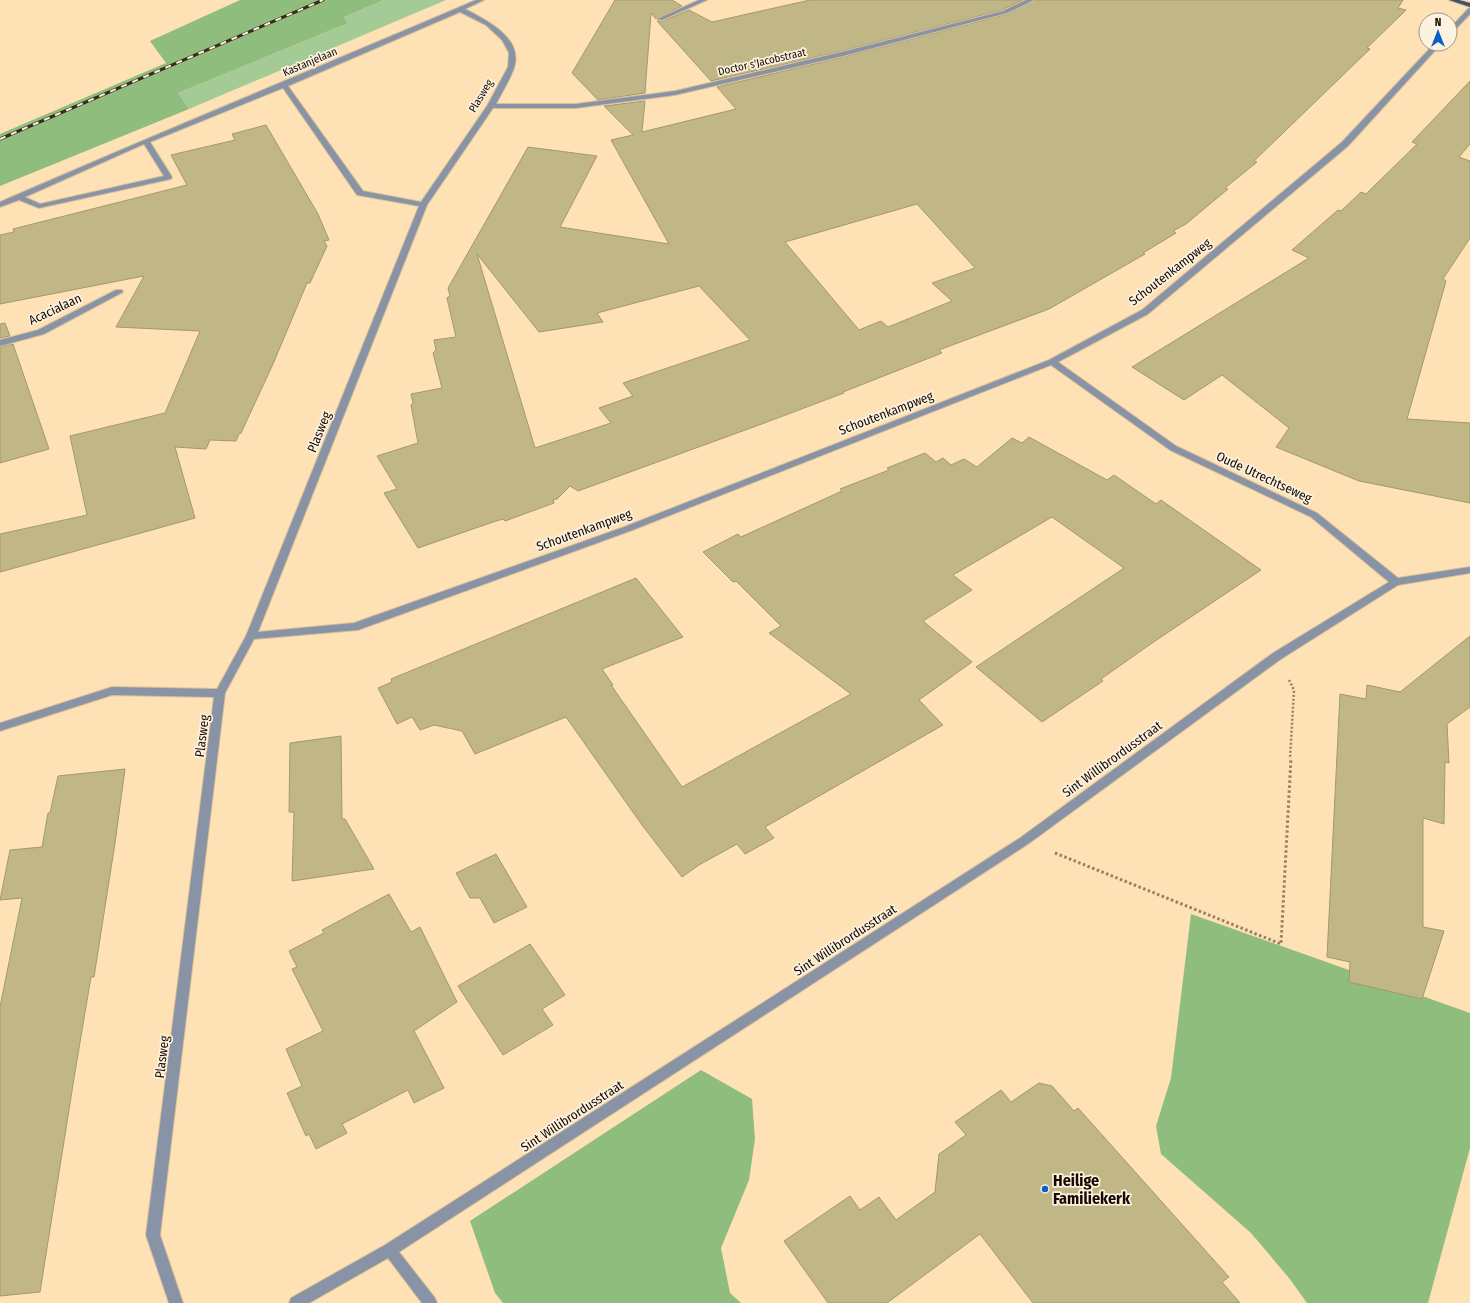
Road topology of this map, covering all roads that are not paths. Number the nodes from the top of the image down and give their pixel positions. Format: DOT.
graph roads {
  1 [pos="481,0"];
  2 [pos="704,0"];
  3 [pos="1031,0"];
  4 [pos="1452,0"];
  5 [pos="1470,5"];
  6 [pos="460,8"];
  7 [pos="1470,10"];
  8 [pos="660,19"];
  9 [pos="1458,23"];
  10 [pos="1431,52"];
  11 [pos="284,85"];
  12 [pos="491,106"];
  13 [pos="146,141"];
  14 [pos="19,197"];
  15 [pos="0,205"];
  16 [pos="423,206"];
  17 [pos="119,292"];
  18 [pos="0,343"];
  19 [pos="1052,362"];
  20 [pos="1470,570"];
  21 [pos="1396,582"];
  22 [pos="251,636"];
  23 [pos="220,693"];
  24 [pos="0,727"];
  25 [pos="390,1250"];
  26 [pos="176,1303"];
  27 [pos="296,1303"];
  28 [pos="430,1303"];
  1 -- 6 [label="street, Kastanjelaan"];
  2 -- 8 [label="street"];
  3 -- 12 [label="street, Doctor s'Jacobstraat"];
  4 -- 5 [label="main road"];
  6 -- 11 [label="street, Kastanjelaan"];
  6 -- 12 [label="street, Plasweg"];
  7 -- 9 [label="street"];
  10 -- 19 [label="street, Schoutenkampweg"];
  11 -- 13 [label="street, Kastanjelaan"];
  11 -- 16 [label="street"];
  12 -- 16 [label="street, Plasweg"];
  13 -- 14 [label="street, Kastanjelaan"];
  13 -- 14 [label="street"];
  14 -- 15 [label="street, Kastanjelaan"];
  16 -- 22 [label="street, Plasweg"];
  17 -- 18 [label="street, Acacialaan"];
  19 -- 21 [label="street, Oude Utrechtseweg"];
  19 -- 22 [label="street, Schoutenkampweg"];
  20 -- 21 [label="street"];
  21 -- 25 [label="street, Sint Willibrordusstraat"];
  22 -- 23 [label="street, Plasweg"];
  23 -- 24 [label="street"];
  23 -- 26 [label="street, Plasweg"];
  25 -- 27 [label="street, Sint Willibrordusstraat"];
  25 -- 28 [label="street"];
}
